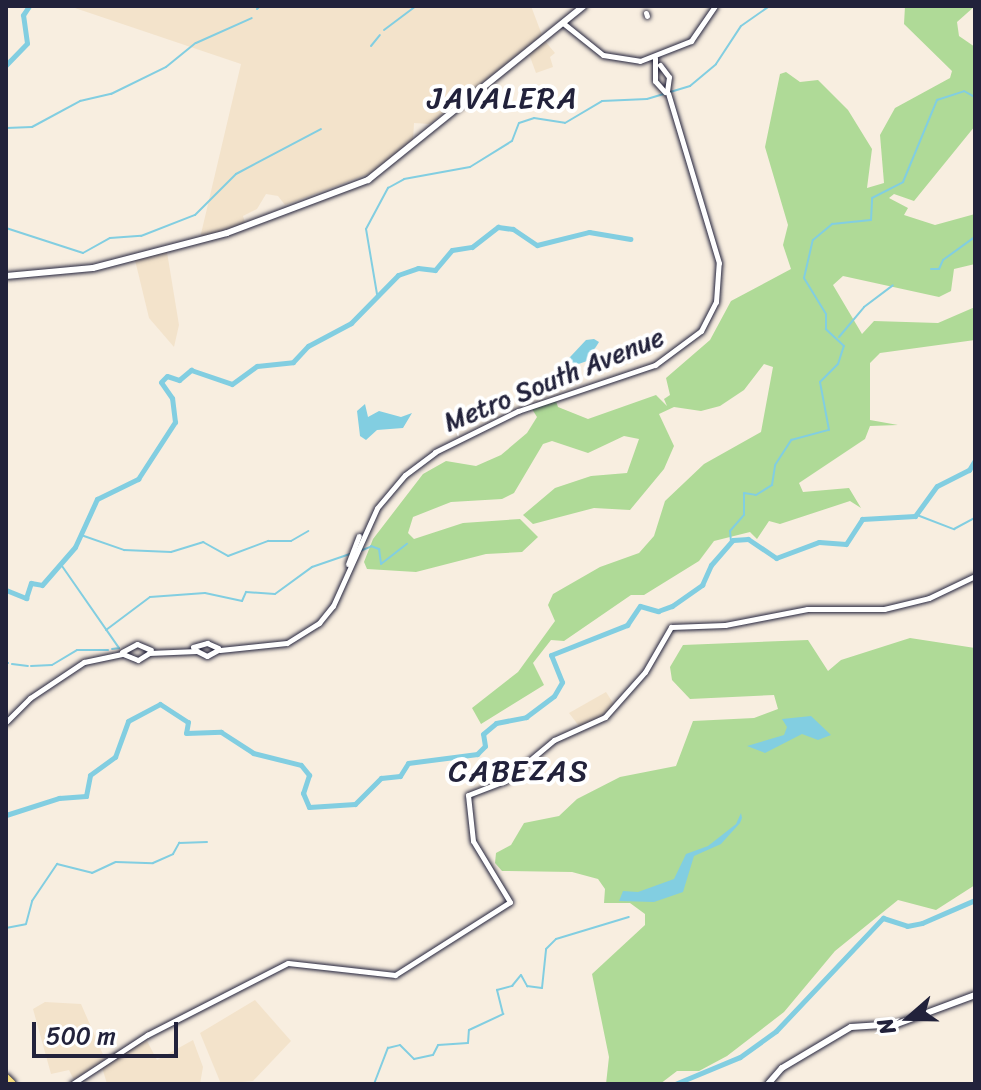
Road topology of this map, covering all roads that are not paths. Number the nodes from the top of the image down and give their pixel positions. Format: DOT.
graph roads {
  1 [pos="584,6"];
  2 [pos="713,6"];
  3 [pos="565,22"];
  4 [pos="656,57"];
  5 [pos="661,72"];
  6 [pos="666,92"];
  7 [pos="6,276"];
  8 [pos="975,576"];
  9 [pos="202,649"];
  10 [pos="217,649"];
  11 [pos="131,652"];
  12 [pos="145,652"];
  13 [pos="6,720"];
  14 [pos="975,995"];
  15 [pos="6,1078"];
  16 [pos="12,1084"];
  17 [pos="72,1084"];
  18 [pos="768,1084"];
  1 -- 3 [label="main road"];
  2 -- 4 [label="street"];
  3 -- 4 [label="street"];
  3 -- 7 [label="main road"];
  4 -- 5 [label="street, Metro South Avenue"];
  5 -- 6 [label="street, Metro South Avenue"];
  5 -- 6 [label="street, Metro South Avenue"];
  6 -- 10 [label="street, Metro South Avenue"];
  8 -- 17 [label="street"];
  9 -- 10 [label="street"];
  9 -- 10 [label="street"];
  9 -- 12 [label="street"];
  11 -- 12 [label="street"];
  11 -- 12 [label="street"];
  11 -- 13 [label="street"];
  14 -- 18 [label="main road"];
  15 -- 16 [label="main road"];
}
